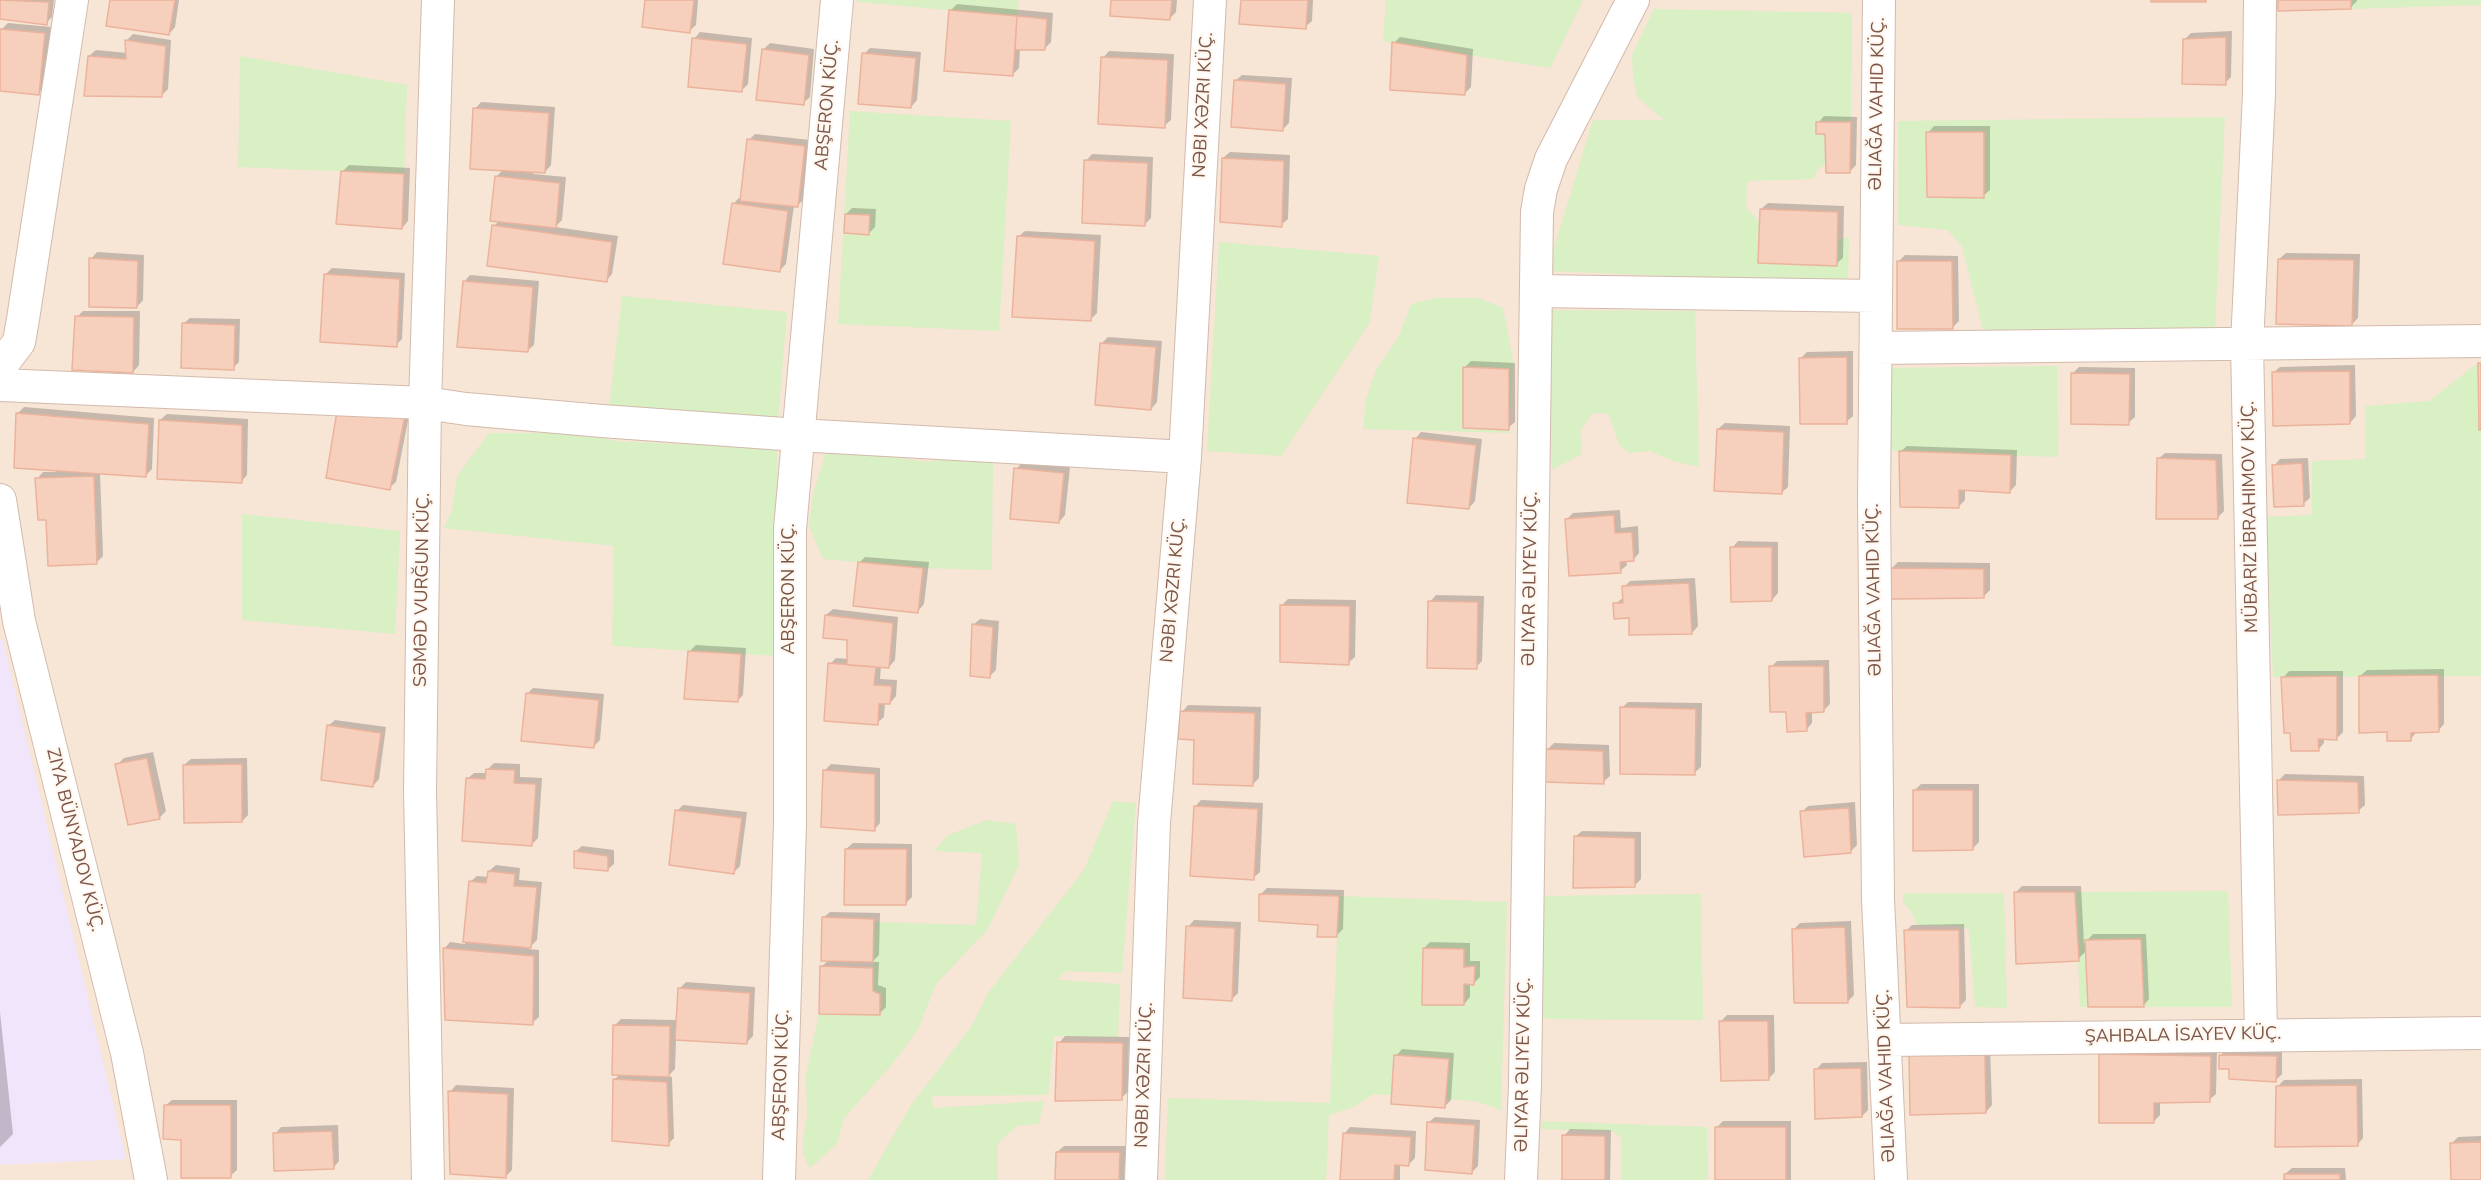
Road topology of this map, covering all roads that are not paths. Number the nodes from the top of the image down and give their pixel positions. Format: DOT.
graph roads {
  1 [pos="72,0"];
  2 [pos="438,0"];
  3 [pos="837,0"];
  4 [pos="1210,0"];
  5 [pos="1633,0"];
  6 [pos="1879,0"];
  7 [pos="2260,0"];
  8 [pos="1536,291"];
  9 [pos="1876,296"];
  10 [pos="2481,341"];
  11 [pos="2247,344"];
  12 [pos="1876,348"];
  13 [pos="0,367"];
  14 [pos="0,385"];
  15 [pos="425,403"];
  16 [pos="798,435"];
  17 [pos="1185,457"];
  18 [pos="0,500"];
  19 [pos="9,620"];
  20 [pos="2481,1033"];
  21 [pos="2261,1035"];
  22 [pos="1886,1040"];
  23 [pos="151,1180"];
  24 [pos="428,1180"];
  25 [pos="779,1180"];
  26 [pos="1141,1180"];
  27 [pos="1521,1180"];
  28 [pos="1891,1180"];
  1 -- 13 [label="street"];
  2 -- 15 [label="street, SƏMƏD VURĞUN KÜÇ."];
  3 -- 16 [label="street, ABŞERON KÜÇ."];
  4 -- 17 [label="street, NƏBI XƏZRI KÜÇ."];
  5 -- 8 [label="street, ƏLIYAR ƏLIYEV KÜÇ."];
  6 -- 9 [label="street, ƏLIAĞA VAHID KÜÇ."];
  7 -- 11 [label="street, MÜBARIZ İBRAHIMOV KÜÇ."];
  8 -- 9 [label="street"];
  8 -- 27 [label="street, ƏLIYAR ƏLIYEV KÜÇ."];
  9 -- 12 [label="street, ƏLIAĞA VAHID KÜÇ."];
  10 -- 11 [label="street"];
  11 -- 12 [label="street"];
  11 -- 21 [label="street, MÜBARIZ İBRAHIMOV KÜÇ."];
  12 -- 22 [label="street, ƏLIAĞA VAHID KÜÇ."];
  14 -- 15 [label="street"];
  15 -- 16 [label="street"];
  15 -- 24 [label="street, SƏMƏD VURĞUN KÜÇ."];
  16 -- 17 [label="street"];
  16 -- 25 [label="street, ABŞERON KÜÇ."];
  17 -- 26 [label="street, NƏBI XƏZRI KÜÇ."];
  18 -- 19 [label="street, ZIYA BÜNYADOV KÜÇ."];
  19 -- 23 [label="street, ZIYA BÜNYADOV KÜÇ."];
  20 -- 21 [label="street, ŞAHBALA İSAYEV KÜÇ."];
  21 -- 22 [label="street, ŞAHBALA İSAYEV KÜÇ."];
  22 -- 28 [label="street, ƏLIAĞA VAHID KÜÇ."];
}
